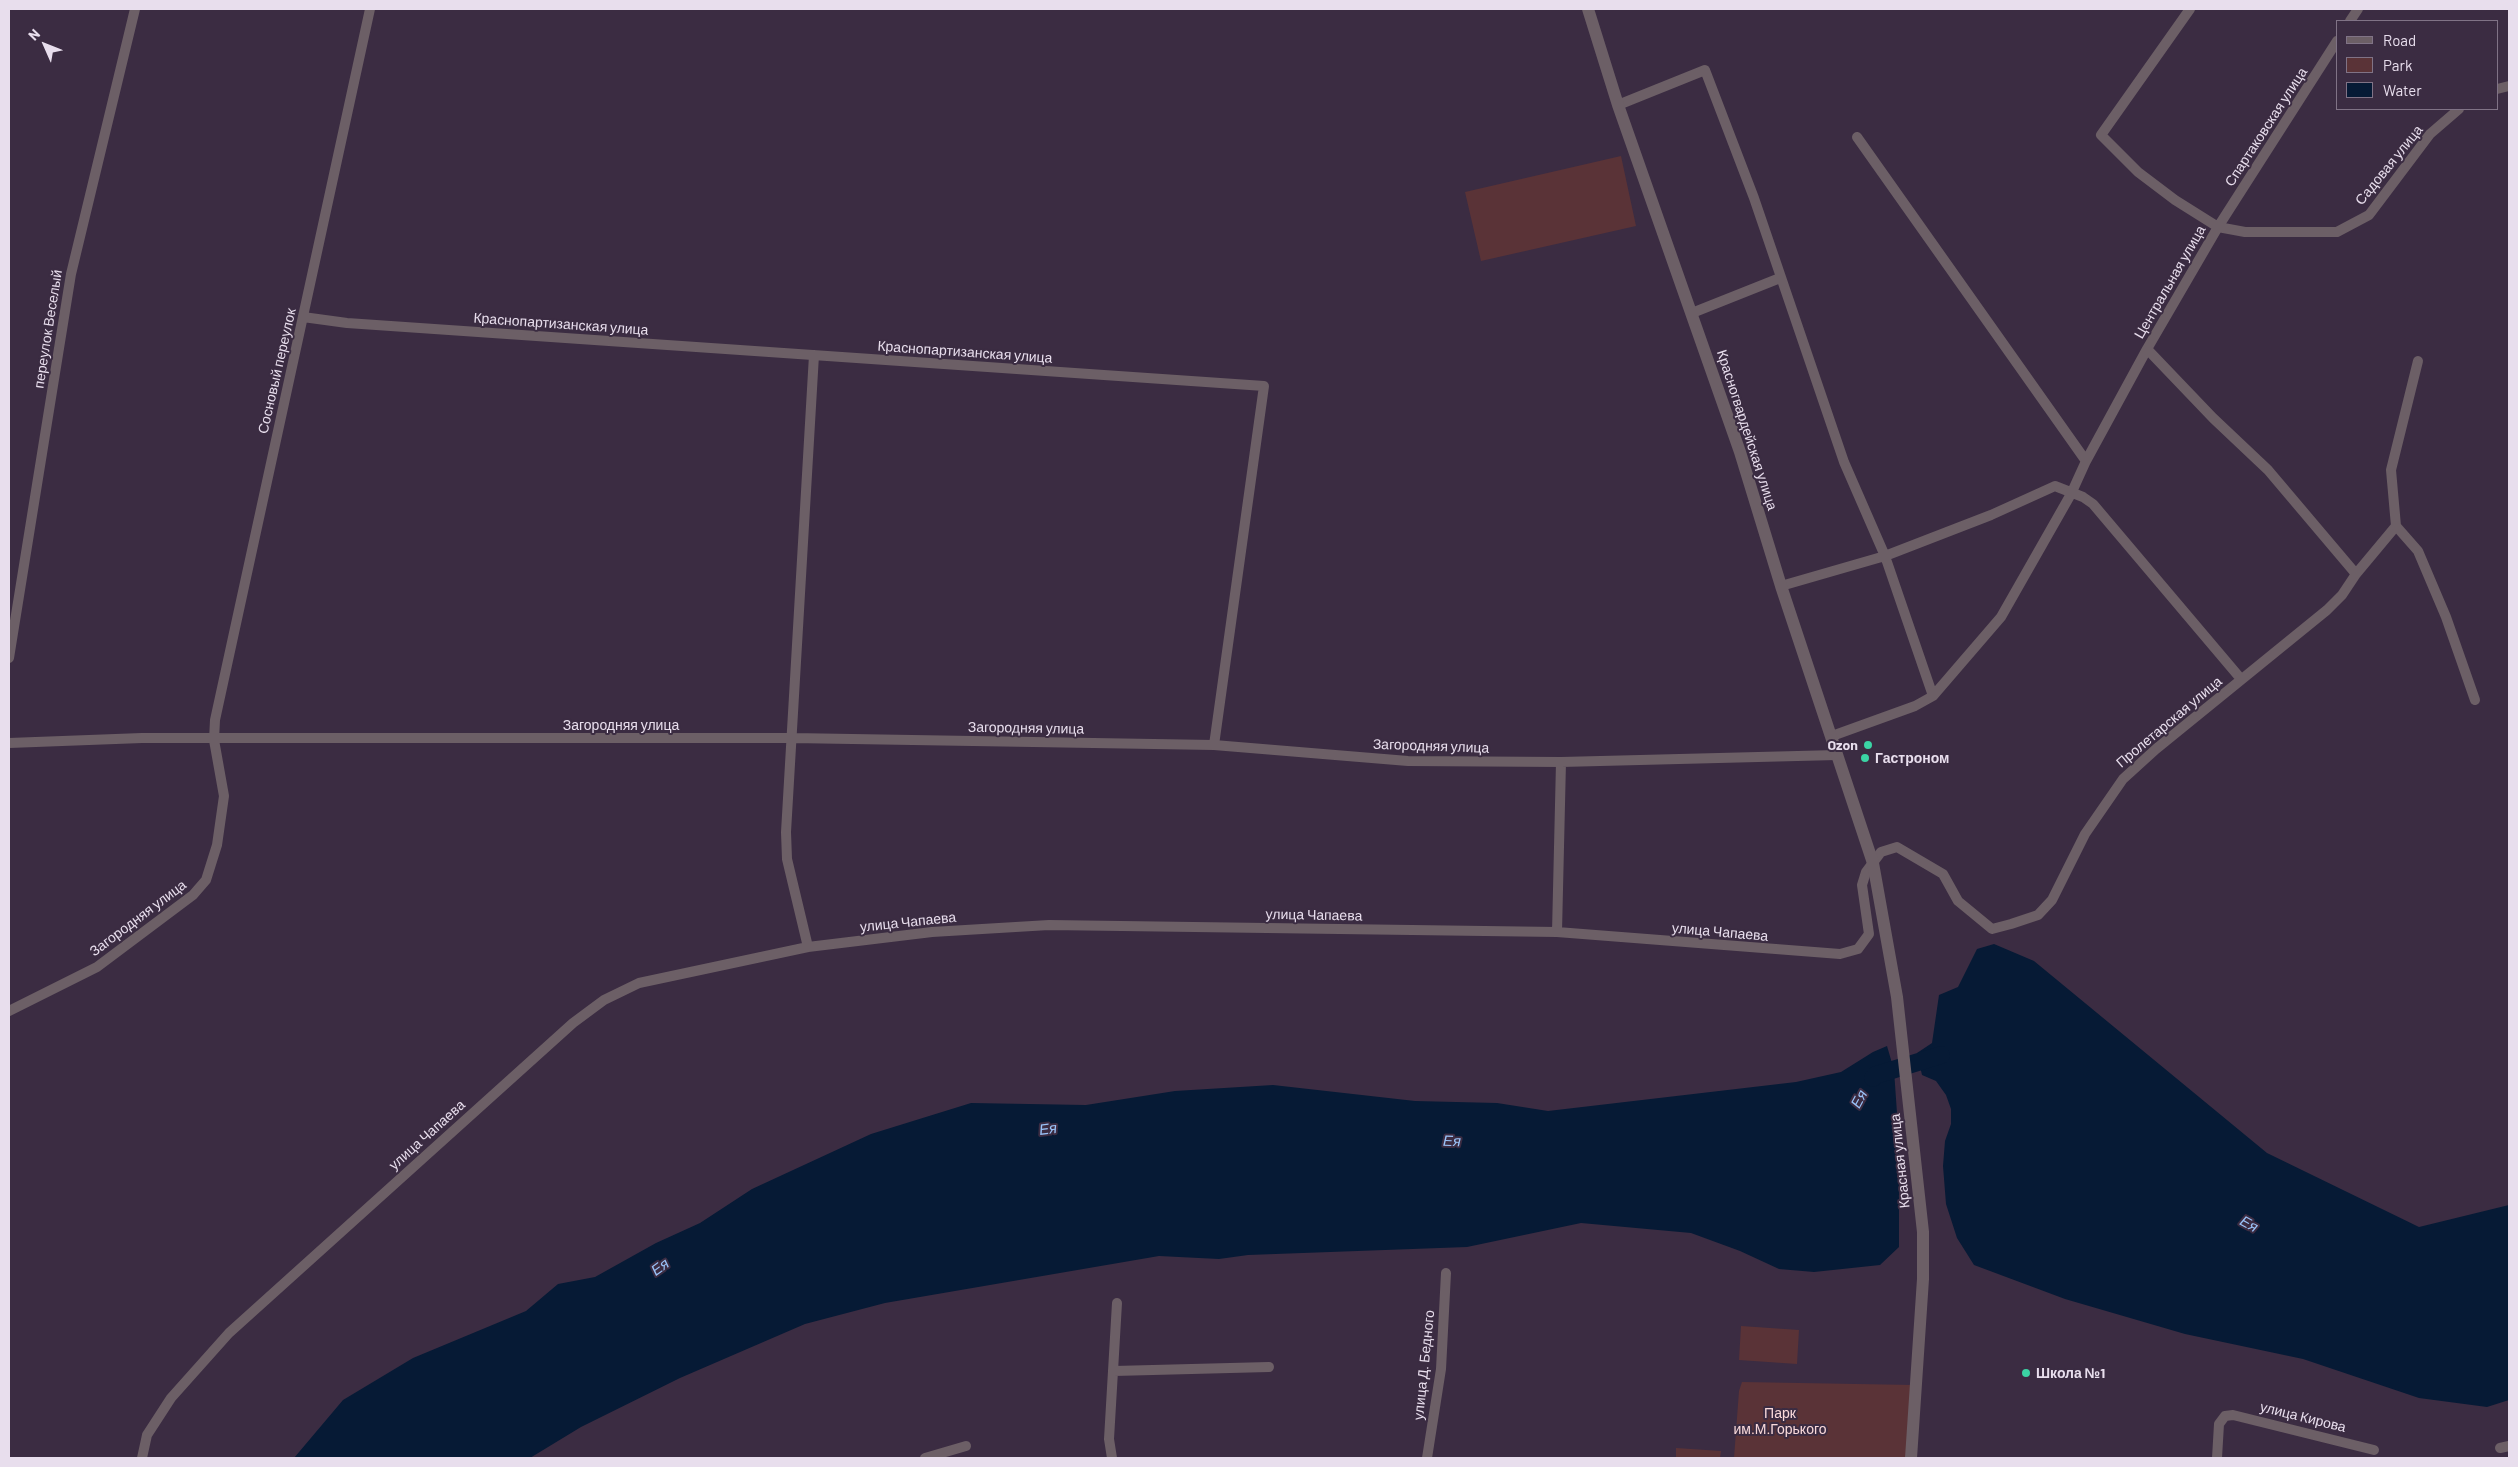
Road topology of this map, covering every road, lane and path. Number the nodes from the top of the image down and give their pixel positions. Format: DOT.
graph roads {
  1 [pos="135,9"];
  2 [pos="370,9"];
  3 [pos="1588,9"];
  4 [pos="2190,9"];
  5 [pos="2358,9"];
  6 [pos="2351,20"];
  7 [pos="2336,44"];
  8 [pos="1618,105"];
  9 [pos="2458,110"];
  10 [pos="1857,137"];
  11 [pos="2218,227"];
  12 [pos="1780,278"];
  13 [pos="1692,313"];
  14 [pos="303,317"];
  15 [pos="2147,349"];
  16 [pos="814,355"];
  17 [pos="2418,361"];
  18 [pos="2086,461"];
  19 [pos="2072,494"];
  20 [pos="2396,526"];
  21 [pos="1884,556"];
  22 [pos="2356,574"];
  23 [pos="1781,586"];
  24 [pos="9,658"];
  25 [pos="2241,680"];
  26 [pos="1933,696"];
  27 [pos="2476,700"];
  28 [pos="1832,736"];
  29 [pos="792,738"];
  30 [pos="214,740"];
  31 [pos="9,743"];
  32 [pos="1214,745"];
  33 [pos="1837,755"];
  34 [pos="1561,762"];
  35 [pos="1873,863"];
  36 [pos="1557,932"];
  37 [pos="808,947"];
  38 [pos="9,1011"];
  39 [pos="1446,1273"];
  40 [pos="1117,1303"];
  41 [pos="1269,1367"];
  42 [pos="1114,1371"];
  43 [pos="966,1446"];
  44 [pos="2374,1450"];
  45 [pos="142,1458"];
  46 [pos="925,1458"];
  47 [pos="1112,1458"];
  48 [pos="1427,1458"];
  49 [pos="1911,1458"];
  50 [pos="2217,1458"];
  1 -- 24 [label="street, переулок Веселый"];
  2 -- 14 [label="street, Сосновый переулок"];
  3 -- 8 [label="street, Красногвардейская улица"];
  4 -- 11 [label="street, Центральная улица"];
  5 -- 6 [label="street"];
  7 -- 11 [label="street, Спартаковская улица"];
  8 -- 12 [label="street"];
  8 -- 13 [label="street, Красногвардейская улица"];
  9 -- 11 [label="street, Садовая улица"];
  10 -- 18 [label="street"];
  11 -- 15 [label="street, Центральная улица"];
  12 -- 13 [label="street"];
  12 -- 21 [label="street"];
  13 -- 23 [label="street, Красногвардейская улица"];
  14 -- 16 [label="street, Краснопартизанская улица"];
  14 -- 30 [label="street, Сосновый переулок"];
  15 -- 18 [label="street, Центральная улица"];
  15 -- 22 [label="street"];
  16 -- 29 [label="street"];
  16 -- 32 [label="street, Краснопартизанская улица"];
  17 -- 20 [label="street"];
  18 -- 19 [label="street, Центральная улица"];
  19 -- 21 [label="street"];
  19 -- 25 [label="street, Пролетарская улица"];
  19 -- 26 [label="street, Центральная улица"];
  20 -- 22 [label="street, Пролетарская улица"];
  20 -- 27 [label="street"];
  21 -- 23 [label="street"];
  21 -- 26 [label="street"];
  22 -- 25 [label="street, Пролетарская улица"];
  23 -- 28 [label="street, Красногвардейская улица"];
  25 -- 35 [label="street, Пролетарская улица"];
  26 -- 28 [label="street, Центральная улица"];
  28 -- 33 [label="street, Красногвардейская улица"];
  29 -- 30 [label="street, Загородняя улица"];
  29 -- 32 [label="street, Загородняя улица"];
  29 -- 37 [label="street"];
  30 -- 31 [label="street, Загородняя улица"];
  30 -- 38 [label="street, Загородняя улица"];
  32 -- 34 [label="street, Загородняя улица"];
  33 -- 34 [label="street, Загородняя улица"];
  33 -- 35 [label="street, Красногвардейская улица"];
  34 -- 36 [label="street"];
  35 -- 36 [label="street, улица Чапаева"];
  35 -- 49 [label="street, Красная улица"];
  36 -- 37 [label="street, улица Чапаева"];
  37 -- 45 [label="street, улица Чапаева"];
  39 -- 48 [label="street, улица Д. Бедного"];
  40 -- 42 [label="street"];
  41 -- 42 [label="street"];
  42 -- 47 [label="street"];
  43 -- 46 [label="street"];
  44 -- 50 [label="street, улица Кирова"];
}
